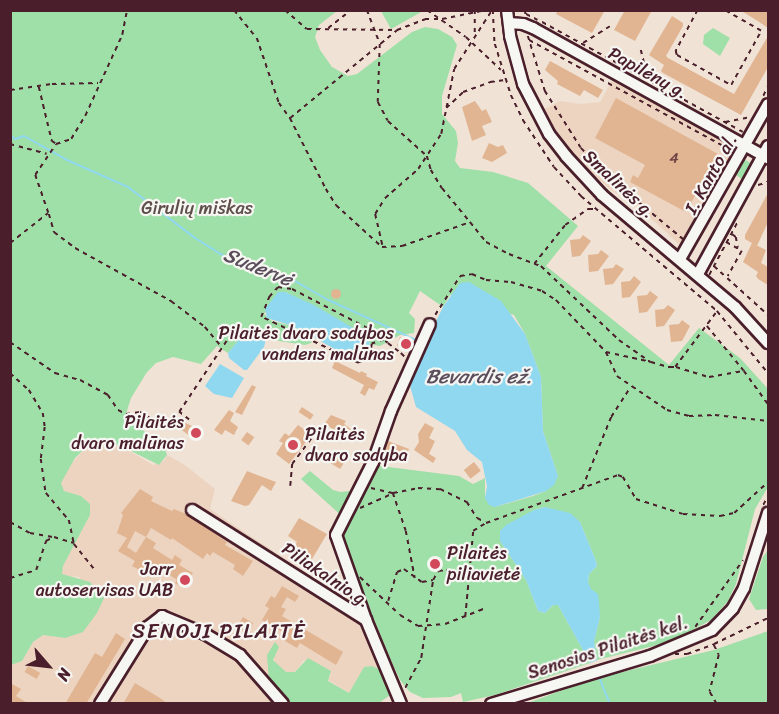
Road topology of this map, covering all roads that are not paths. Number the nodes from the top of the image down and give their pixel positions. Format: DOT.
graph roads {
  1 [pos="507,10"];
  2 [pos="526,16"];
  3 [pos="509,23"];
  4 [pos="768,104"];
  5 [pos="745,146"];
  6 [pos="767,153"];
  7 [pos="680,259"];
  8 [pos="698,274"];
  9 [pos="430,324"];
  10 [pos="768,343"];
  11 [pos="192,510"];
  12 [pos="765,510"];
  13 [pos="366,620"];
  14 [pos="100,704"];
  15 [pos="283,704"];
  16 [pos="401,704"];
  17 [pos="491,704"];
  1 -- 3 [label="street, Smalinės g."];
  2 -- 3 [label="street, Papilėnų g."];
  2 -- 5 [label="street, Papilėnų g."];
  3 -- 7 [label="street, Smalinės g."];
  4 -- 5 [label="street, I. Kanto al."];
  5 -- 6 [label="street, Papilėnų g."];
  5 -- 7 [label="street, I. Kanto al."];
  6 -- 8 [label="street, I. Kanto al."];
  7 -- 8 [label="street, Smalinės g."];
  8 -- 10 [label="street, Smalinės g."];
  9 -- 13 [label="street"];
  11 -- 13 [label="street, Piliakalnio g."];
  12 -- 17 [label="street, Senosios Pilaitės kel."];
  13 -- 16 [label="street, Piliakalnio g."];
  14 -- 15 [label="street"];
}
